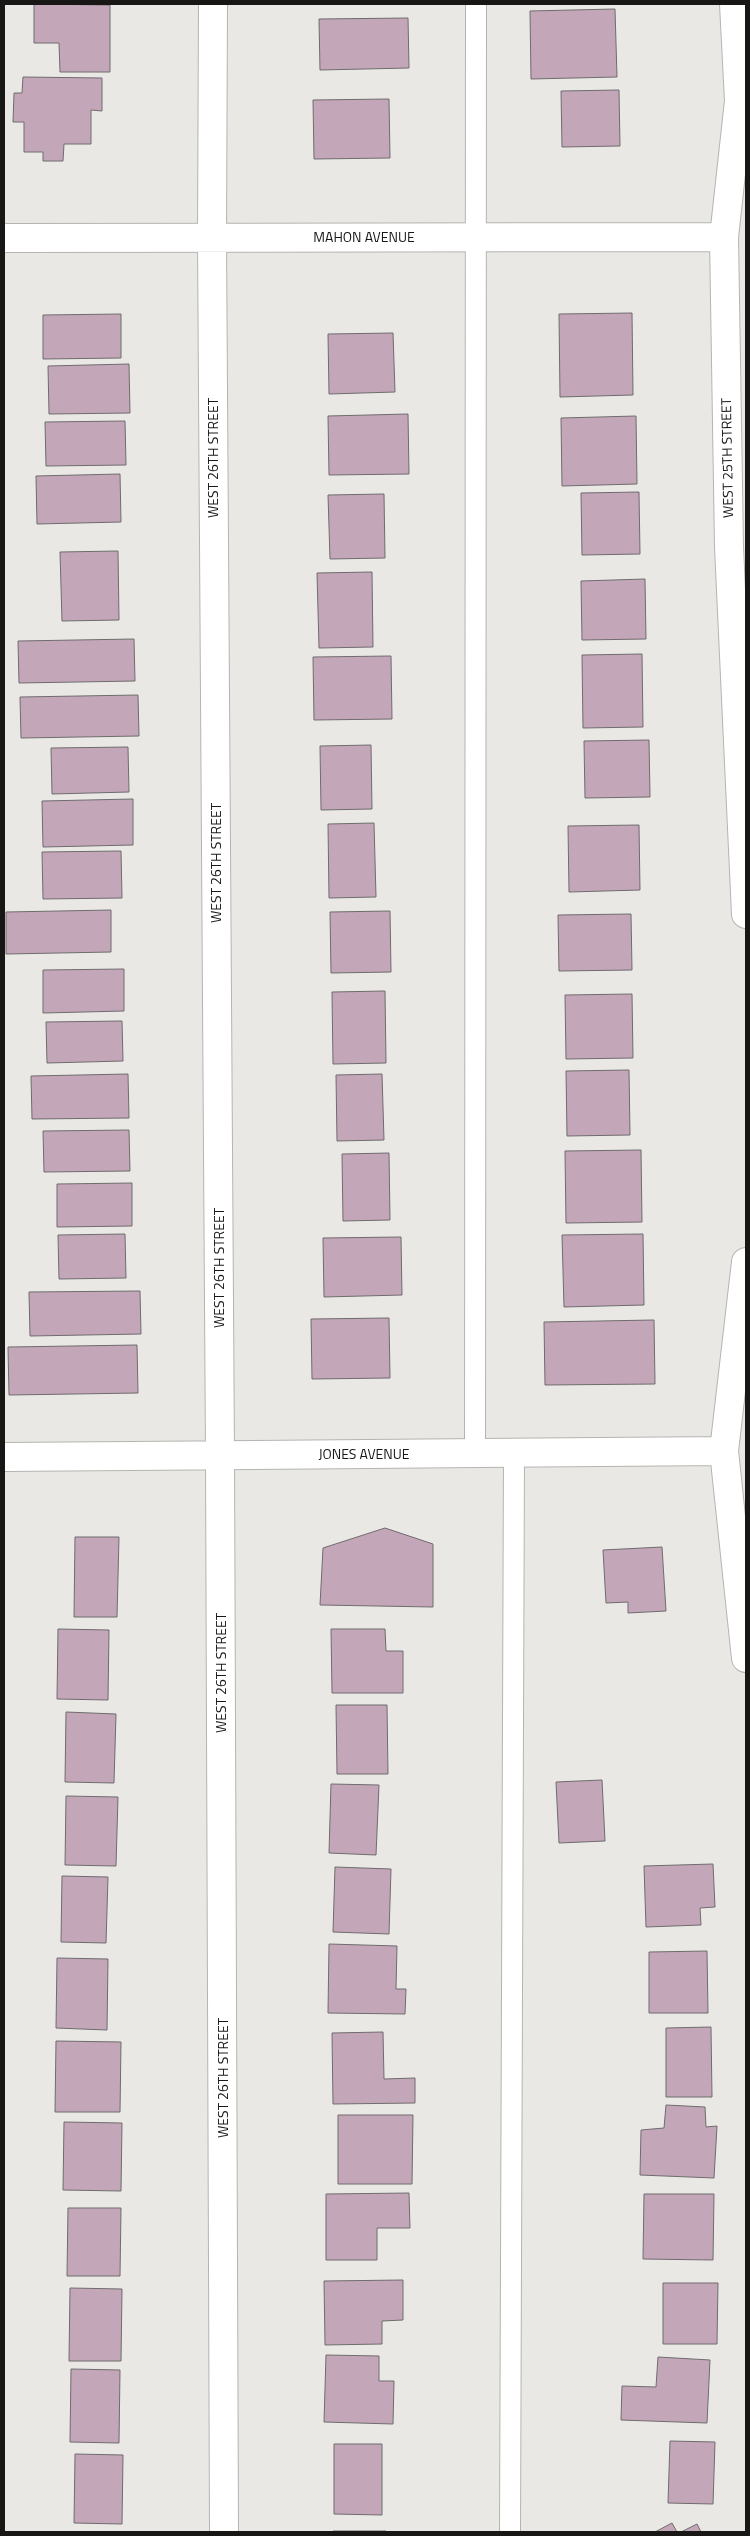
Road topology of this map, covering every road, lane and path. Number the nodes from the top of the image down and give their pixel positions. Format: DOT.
graph roads {
  1 [pos="213,4"];
  2 [pos="476,4"];
  3 [pos="734,4"];
  4 [pos="476,237"];
  5 [pos="724,237"];
  6 [pos="4,238"];
  7 [pos="212,238"];
  8 [pos="746,914"];
  9 [pos="746,1262"];
  10 [pos="724,1451"];
  11 [pos="476,1453"];
  12 [pos="514,1453"];
  13 [pos="220,1456"];
  14 [pos="4,1457"];
  15 [pos="746,1658"];
  16 [pos="224,2532"];
  17 [pos="510,2532"];
  1 -- 7 [label="street, WEST 26TH STREET"];
  2 -- 4 [label="lane"];
  3 -- 5 [label="street, WEST 25TH STREET"];
  4 -- 5 [label="street, MAHON AVENUE"];
  4 -- 7 [label="street, MAHON AVENUE"];
  4 -- 11 [label="lane"];
  5 -- 8 [label="street, WEST 25TH STREET"];
  6 -- 7 [label="street, MAHON AVENUE"];
  7 -- 13 [label="street, WEST 26TH STREET"];
  9 -- 10 [label="street"];
  10 -- 12 [label="street, JONES AVENUE"];
  10 -- 15 [label="street"];
  11 -- 12 [label="street, JONES AVENUE"];
  11 -- 13 [label="street, JONES AVENUE"];
  12 -- 17 [label="lane"];
  13 -- 14 [label="street, JONES AVENUE"];
  13 -- 16 [label="street, WEST 26TH STREET"];
}
